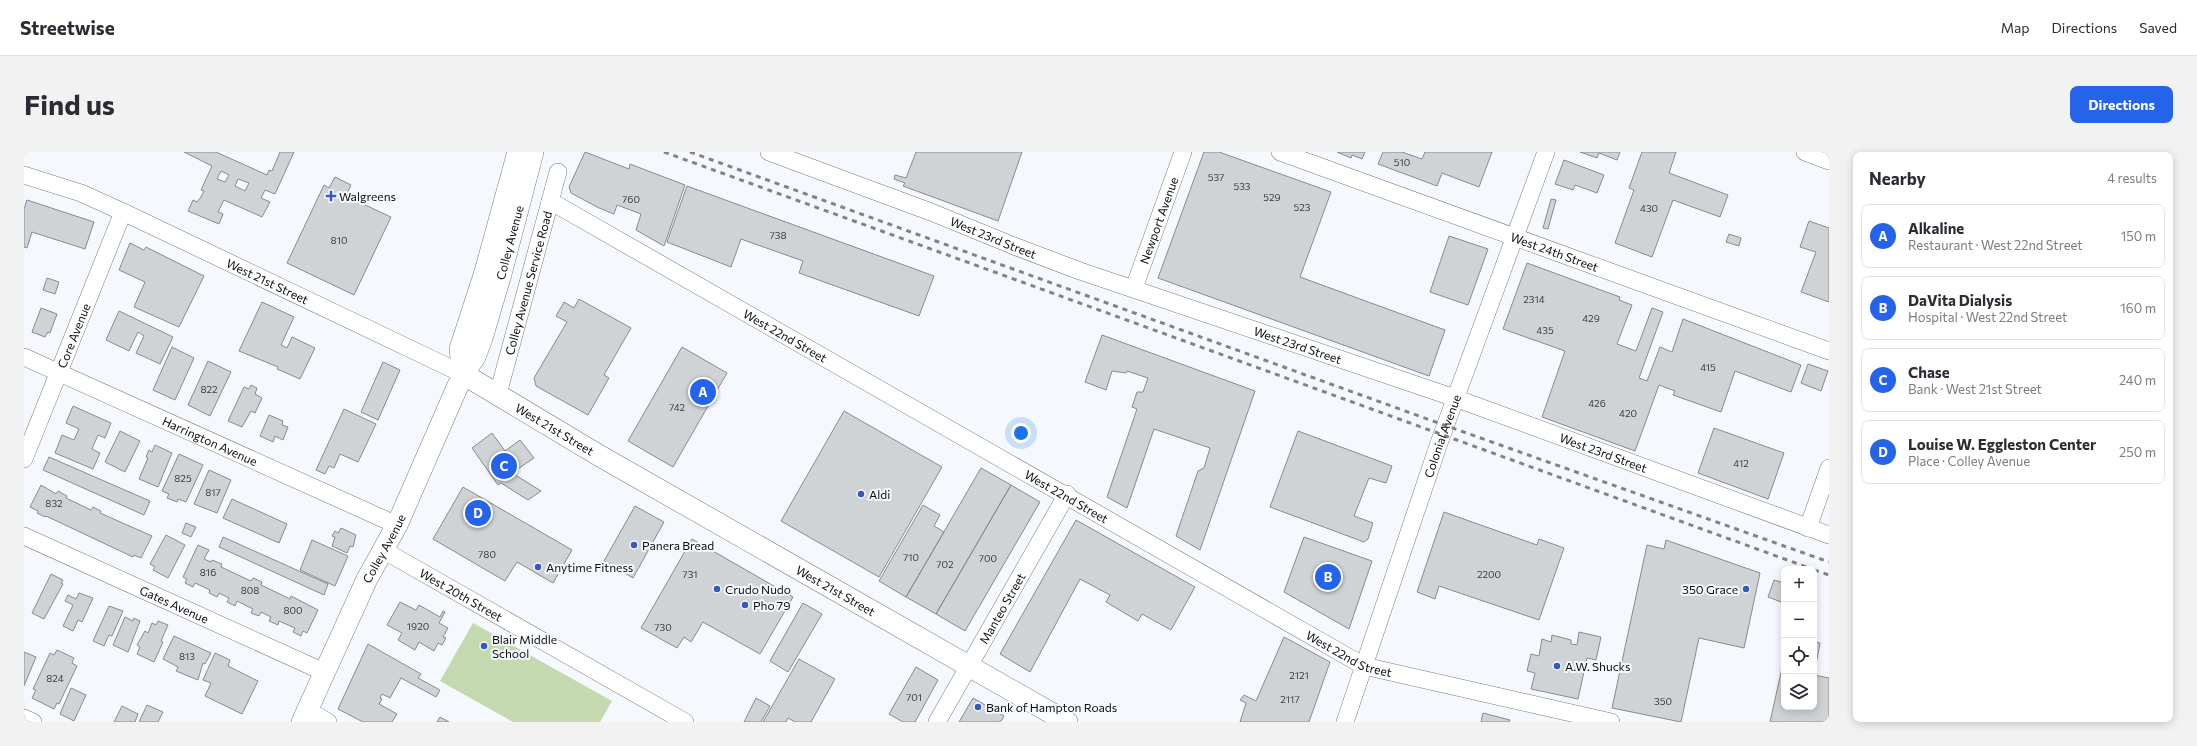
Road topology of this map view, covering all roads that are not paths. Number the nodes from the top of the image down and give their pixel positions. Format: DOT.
graph roads {
  1 [pos="518,152"];
  2 [pos="533,152"];
  3 [pos="769,152"];
  4 [pos="1183,152"];
  5 [pos="1280,152"];
  6 [pos="1546,152"];
  7 [pos="1805,152"];
  8 [pos="790,156"];
  9 [pos="1829,161"];
  10 [pos="558,172"];
  11 [pos="24,175"];
  12 [pos="550,201"];
  13 [pos="124,212"];
  14 [pos="1515,238"];
  15 [pos="1134,288"];
  16 [pos="1829,351"];
  17 [pos="24,357"];
  18 [pos="60,372"];
  19 [pos="463,374"];
  20 [pos="498,394"];
  21 [pos="1455,398"];
  22 [pos="24,459"];
  23 [pos="1829,468"];
  24 [pos="1067,494"];
  25 [pos="397,525"];
  26 [pos="1808,528"];
  27 [pos="1829,535"];
  28 [pos="24,536"];
  29 [pos="383,550"];
  30 [pos="1364,666"];
  31 [pos="969,667"];
  32 [pos="324,672"];
  33 [pos="304,716"];
  34 [pos="24,718"];
  35 [pos="33,722"];
  36 [pos="328,722"];
  37 [pos="685,722"];
  38 [pos="937,722"];
  39 [pos="1067,722"];
  40 [pos="1345,722"];
  41 [pos="1611,722"];
  1 -- 19 [label="main road, Colley Avenue"];
  2 -- 19 [label="main road, Colley Avenue"];
  3 -- 8 [label="street, West 23rd Street"];
  4 -- 15 [label="street, Newport Avenue"];
  5 -- 14 [label="street, West 24th Street"];
  6 -- 14 [label="street, Colonial Avenue"];
  7 -- 9 [label="street"];
  8 -- 15 [label="street, West 23rd Street"];
  10 -- 12 [label="street, Colley Avenue Service Road"];
  11 -- 13 [label="street, West 21st Street"];
  12 -- 20 [label="street, Colley Avenue Service Road"];
  12 -- 24 [label="street, West 22nd Street"];
  13 -- 18 [label="street, Core Avenue"];
  13 -- 19 [label="street, West 21st Street"];
  14 -- 16 [label="street, West 24th Street"];
  14 -- 21 [label="street, Colonial Avenue"];
  15 -- 21 [label="street, West 23rd Street"];
  17 -- 18 [label="street, Harrington Avenue"];
  18 -- 22 [label="street, Core Avenue"];
  18 -- 25 [label="street, Harrington Avenue"];
  19 -- 20 [label="main road, West 21st Street"];
  19 -- 25 [label="main road, Colley Avenue"];
  20 -- 31 [label="main road, West 21st Street"];
  21 -- 26 [label="street, West 23rd Street"];
  21 -- 30 [label="street, Colonial Avenue"];
  23 -- 26 [label="street"];
  24 -- 30 [label="street, West 22nd Street"];
  24 -- 31 [label="street, Manteo Street"];
  25 -- 29 [label="main road, Colley Avenue"];
  26 -- 27 [label="street, West 23rd Street"];
  28 -- 32 [label="street, Gates Avenue"];
  29 -- 32 [label="main road, Colley Avenue"];
  29 -- 37 [label="street, West 20th Street"];
  30 -- 40 [label="street, Colonial Avenue"];
  30 -- 41 [label="street, West 22nd Street"];
  31 -- 38 [label="street, Manteo Street"];
  31 -- 39 [label="main road, West 21st Street"];
  32 -- 33 [label="main road, Colley Avenue"];
  33 -- 36 [label="street"];
  34 -- 35 [label="street"];
}
